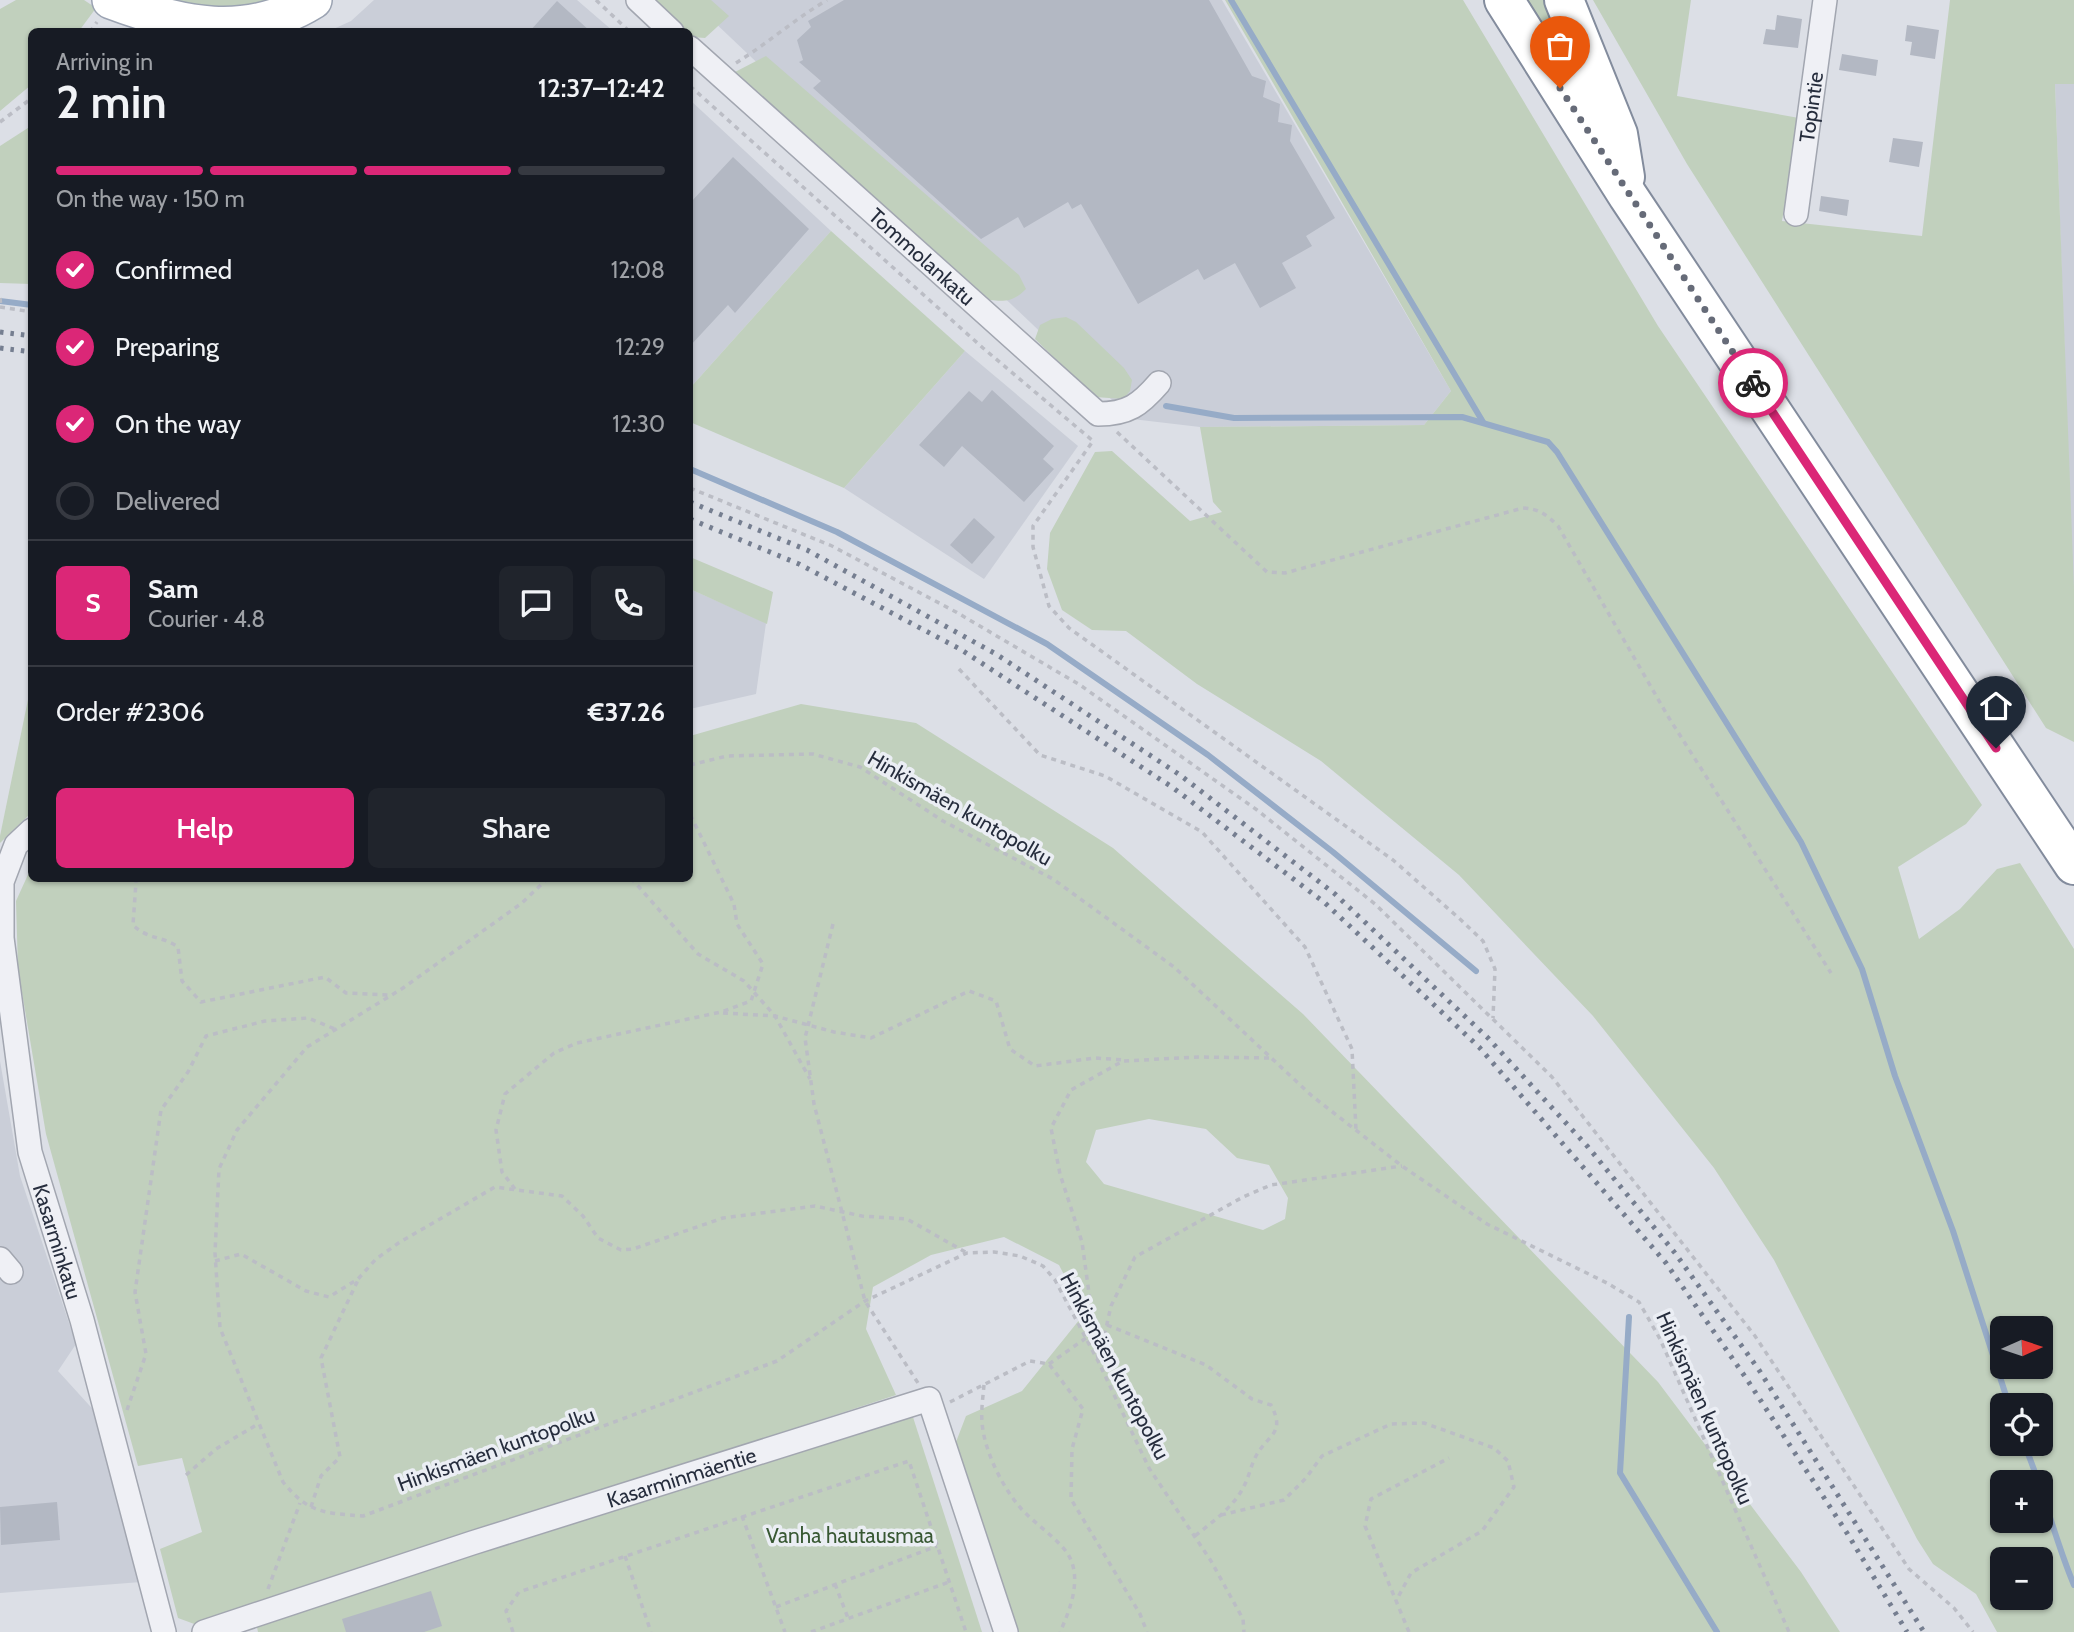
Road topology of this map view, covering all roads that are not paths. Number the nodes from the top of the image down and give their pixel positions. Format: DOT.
graph roads {
  1 [pos="313,0"];
  2 [pos="638,0"];
  3 [pos="1504,0"];
  4 [pos="1564,0"];
  5 [pos="1825,0"];
  6 [pos="115,1"];
  7 [pos="668,28"];
  8 [pos="693,51"];
  9 [pos="1628,196"];
  10 [pos="1796,214"];
  11 [pos="1159,383"];
  12 [pos="24,838"];
  13 [pos="2074,865"];
  14 [pos="164,1632"];
  15 [pos="204,1632"];
  16 [pos="1006,1632"];
  1 -- 6 [label="main road"];
  2 -- 7 [label="street"];
  3 -- 9 [label="highway"];
  4 -- 9 [label="highway"];
  5 -- 10 [label="street, Topintie"];
  8 -- 11 [label="street, Tommolankatu"];
  9 -- 13 [label="highway"];
  12 -- 14 [label="street, Kasarminkatu"];
  15 -- 16 [label="street, Kasarminmäentie"];
}
